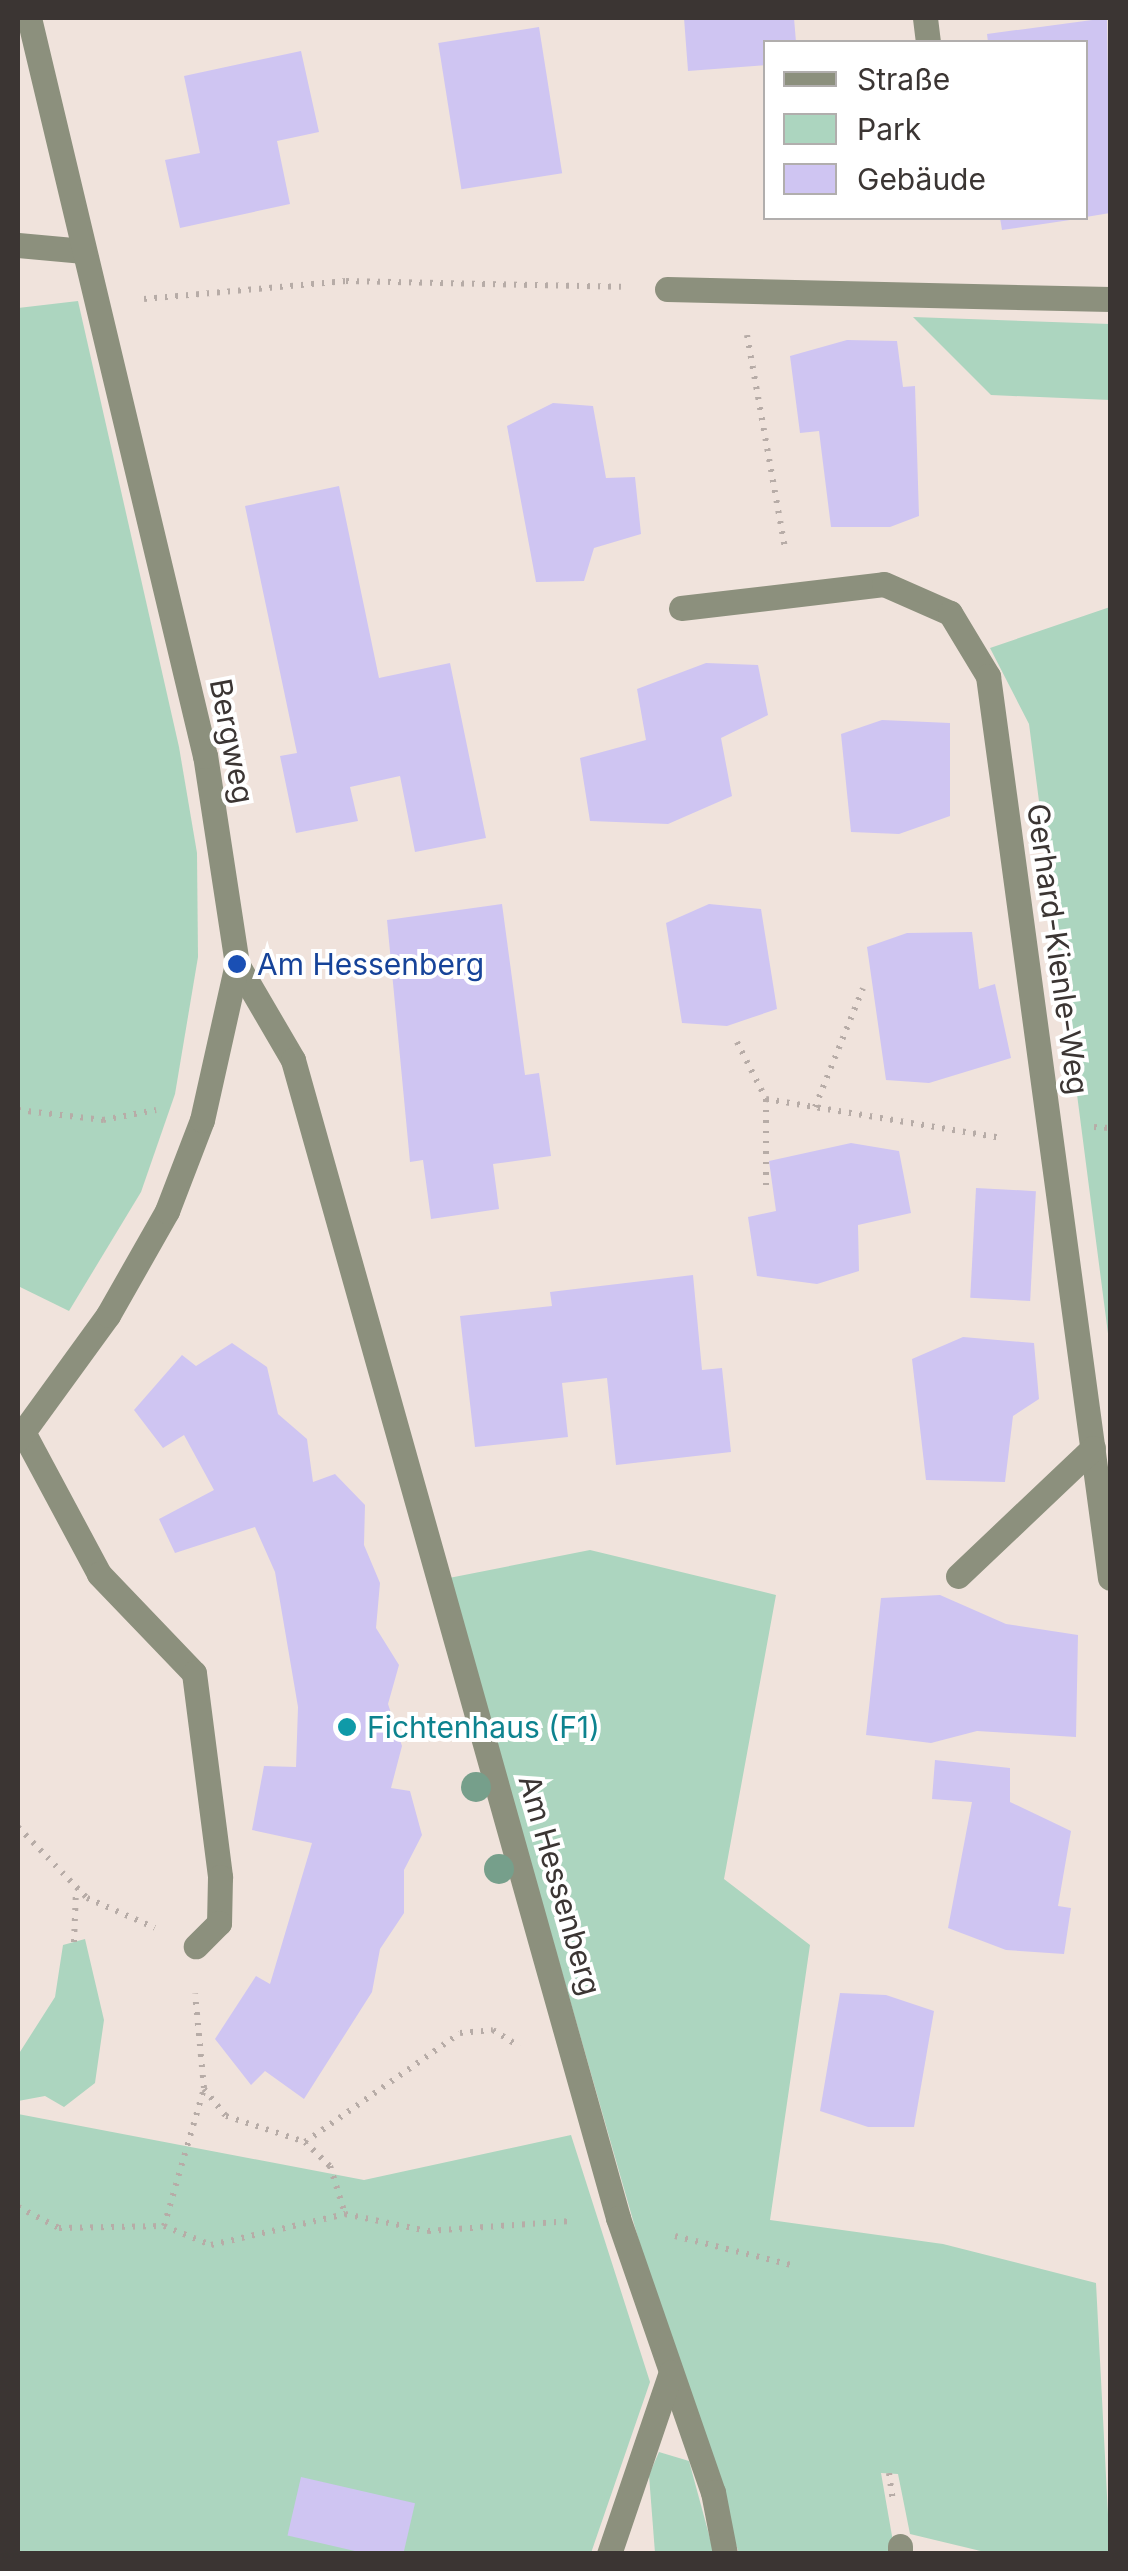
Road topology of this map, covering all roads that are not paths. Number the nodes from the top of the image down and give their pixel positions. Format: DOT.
graph roads {
  1 [pos="29,18"];
  2 [pos="18,245"];
  3 [pos="84,252"];
  4 [pos="667,288"];
  5 [pos="1110,298"];
  6 [pos="681,608"];
  7 [pos="238,964"];
  8 [pos="20,1436"];
  9 [pos="1093,1448"];
  10 [pos="958,1576"];
  11 [pos="1110,1578"];
  12 [pos="196,1946"];
  13 [pos="671,2372"];
  14 [pos="609,2554"];
  15 [pos="725,2554"];
  1 -- 3 [label="street, Bergweg"];
  2 -- 3 [label="street"];
  3 -- 7 [label="street, Bergweg"];
  4 -- 5 [label="street"];
  6 -- 9 [label="street, Gerhard-Kienle-Weg"];
  7 -- 8 [label="street, Bergweg"];
  7 -- 13 [label="street, Am Hessenberg"];
  8 -- 12 [label="street"];
  9 -- 10 [label="street"];
  9 -- 11 [label="street, Gerhard-Kienle-Weg"];
  13 -- 14 [label="street"];
  13 -- 15 [label="street, Am Hessenberg"];
}
